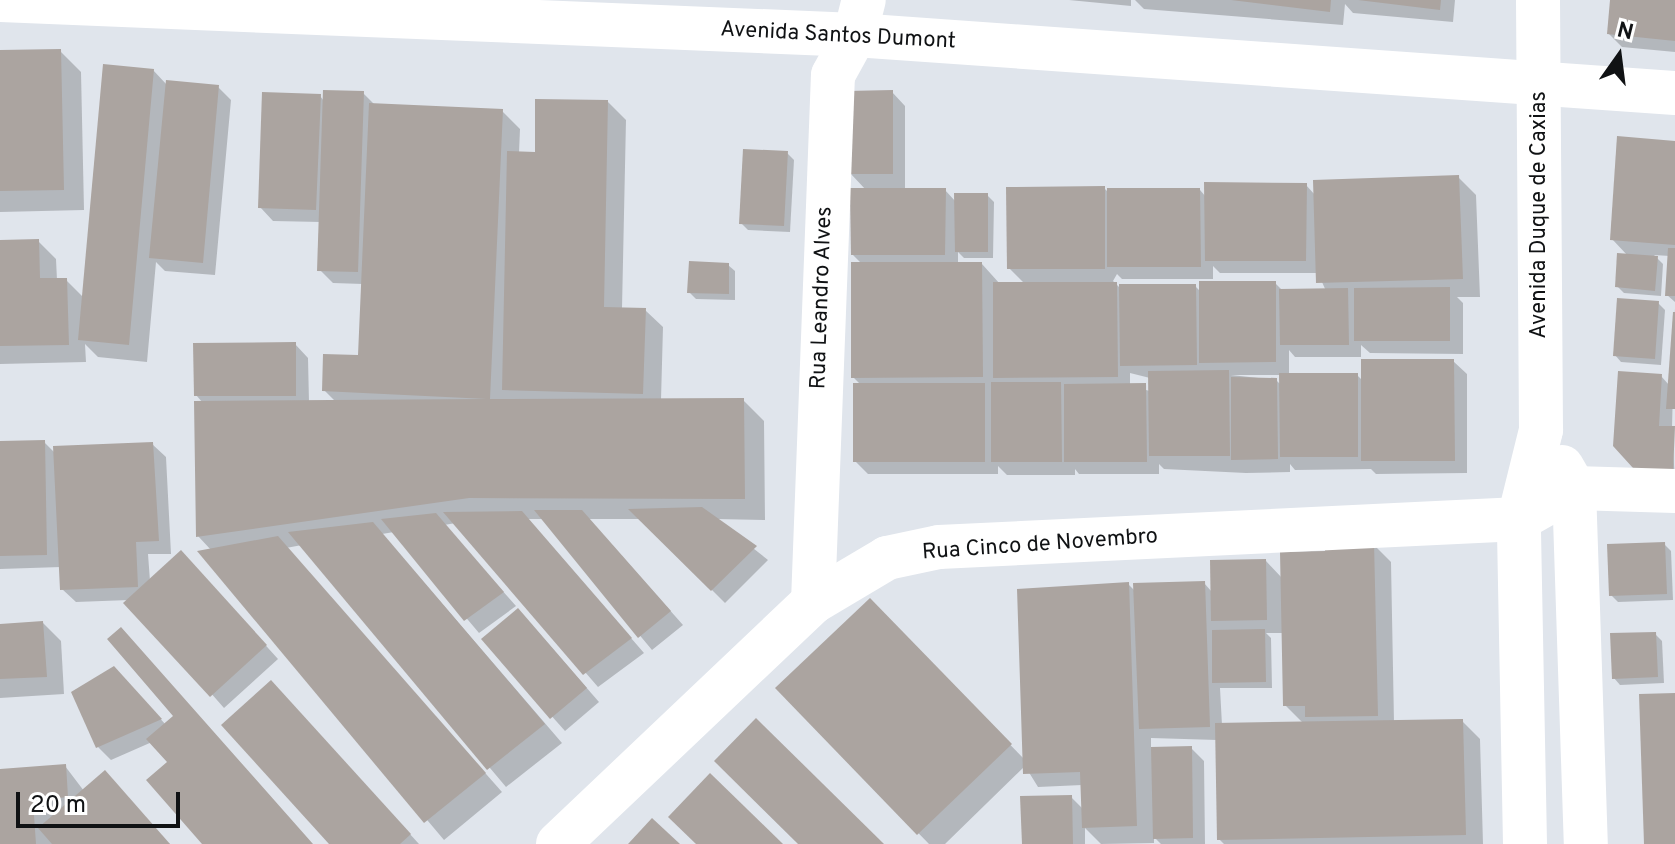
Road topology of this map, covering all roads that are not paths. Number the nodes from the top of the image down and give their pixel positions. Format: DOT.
graph roads {
  1 [pos="0,0"];
  2 [pos="1538,0"];
  3 [pos="860,17"];
  4 [pos="1540,81"];
  5 [pos="1675,93"];
  6 [pos="1541,430"];
  7 [pos="1574,488"];
  8 [pos="1675,491"];
  9 [pos="1519,519"];
  10 [pos="813,602"];
  11 [pos="558,844"];
  12 [pos="1525,844"];
  13 [pos="1586,844"];
  1 -- 3 [label="street, Avenida Santos Dumont"];
  2 -- 4 [label="street, Avenida Duque de Caxias"];
  3 -- 4 [label="street, Avenida Santos Dumont"];
  3 -- 10 [label="street, Rua Leandro Alves"];
  4 -- 5 [label="street, Avenida Santos Dumont"];
  4 -- 6 [label="street, Avenida Duque de Caxias"];
  6 -- 7 [label="street, Avenida Duque de Caxias"];
  6 -- 9 [label="street, Avenida Duque de Caxias"];
  7 -- 8 [label="street"];
  7 -- 9 [label="street, Rua Cinco de Novembro"];
  7 -- 13 [label="street, Avenida Duque de Caxias"];
  9 -- 10 [label="street, Rua Cinco de Novembro"];
  9 -- 12 [label="street, Avenida Duque de Caxias"];
  10 -- 11 [label="street, Rua Cinco de Novembro"];
}
